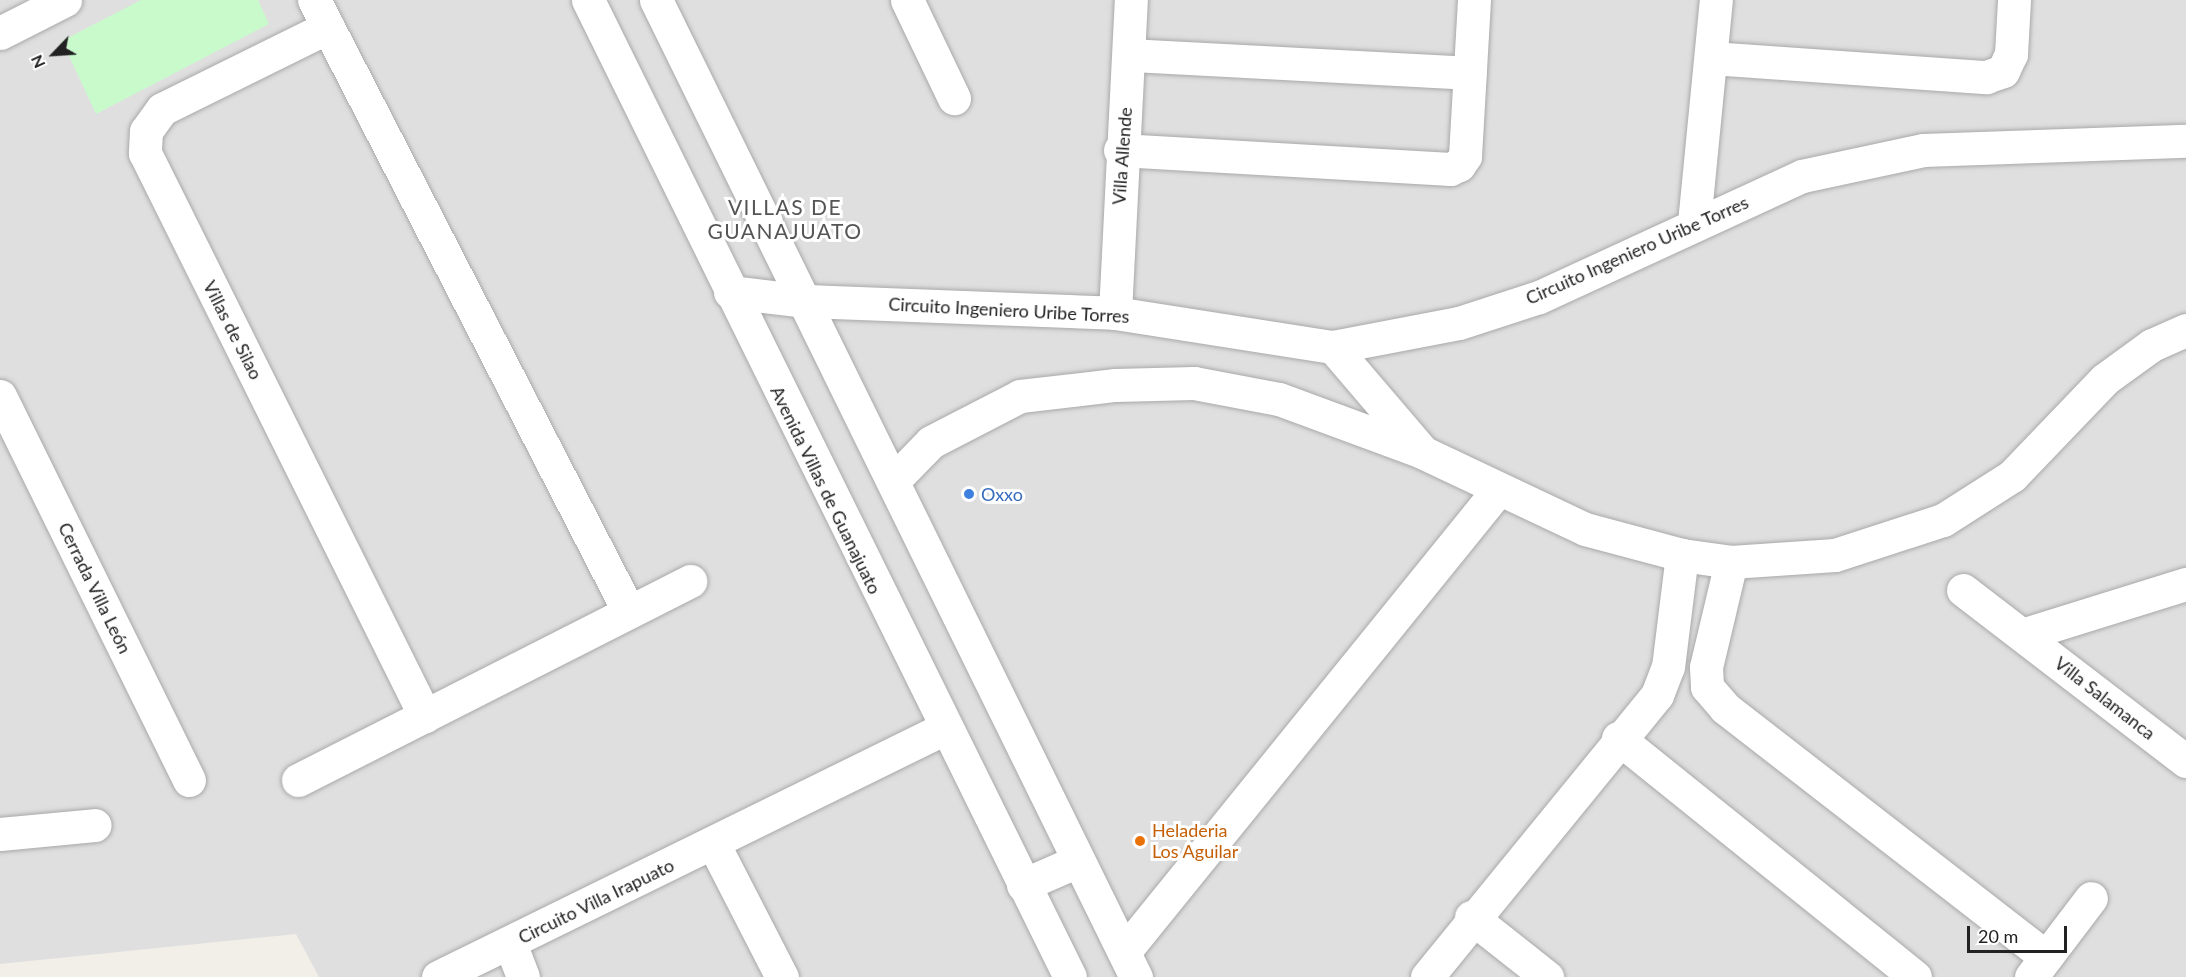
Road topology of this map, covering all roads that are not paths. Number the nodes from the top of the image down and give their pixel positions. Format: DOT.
graph roads {
  1 [pos="65,0"];
  2 [pos="588,0"];
  3 [pos="656,0"];
  4 [pos="907,0"];
  5 [pos="1131,0"];
  6 [pos="1474,0"];
  7 [pos="1716,0"];
  8 [pos="2014,0"];
  9 [pos="321,13"];
  10 [pos="0,33"];
  11 [pos="1130,55"];
  12 [pos="1712,58"];
  13 [pos="1470,73"];
  14 [pos="954,98"];
  15 [pos="2186,141"];
  16 [pos="1120,150"];
  17 [pos="1694,223"];
  18 [pos="730,292"];
  19 [pos="806,301"];
  20 [pos="1115,313"];
  21 [pos="2186,330"];
  22 [pos="1333,347"];
  23 [pos="0,396"];
  24 [pos="1422,452"];
  25 [pos="893,481"];
  26 [pos="1497,490"];
  27 [pos="1682,555"];
  28 [pos="1731,562"];
  29 [pos="690,581"];
  30 [pos="2186,584"];
  31 [pos="1963,590"];
  32 [pos="628,610"];
  33 [pos="2025,634"];
  34 [pos="425,716"];
  35 [pos="945,728"];
  36 [pos="1618,738"];
  37 [pos="2186,761"];
  38 [pos="189,780"];
  39 [pos="298,780"];
  40 [pos="95,825"];
  41 [pos="0,834"];
  42 [pos="713,843"];
  43 [pos="1078,861"];
  44 [pos="1023,885"];
  45 [pos="2091,898"];
  46 [pos="1471,917"];
  47 [pos="510,944"];
  48 [pos="1130,965"];
  49 [pos="2038,967"];
  50 [pos="438,977"];
  51 [pos="523,977"];
  52 [pos="782,977"];
  53 [pos="1070,977"];
  54 [pos="1427,977"];
  55 [pos="1547,977"];
  56 [pos="1915,977"];
  1 -- 10 [label="street"];
  2 -- 18 [label="street, Avenida Villas de Guanajuato"];
  3 -- 19 [label="street"];
  4 -- 14 [label="street"];
  5 -- 11 [label="street, Villa Allende"];
  6 -- 13 [label="street"];
  7 -- 12 [label="street"];
  8 -- 12 [label="street"];
  9 -- 32 [label="street, Villas de Silao"];
  9 -- 34 [label="street, Villas de Silao"];
  11 -- 13 [label="street"];
  11 -- 16 [label="street, Villa Allende"];
  12 -- 17 [label="street"];
  13 -- 16 [label="street"];
  15 -- 17 [label="street, Circuito Ingeniero Uribe Torres"];
  16 -- 20 [label="street, Villa Allende"];
  17 -- 22 [label="street, Circuito Ingeniero Uribe Torres"];
  18 -- 19 [label="street, Circuito Ingeniero Uribe Torres"];
  18 -- 35 [label="street, Avenida Villas de Guanajuato"];
  19 -- 20 [label="street, Circuito Ingeniero Uribe Torres"];
  19 -- 25 [label="street"];
  20 -- 22 [label="street, Circuito Ingeniero Uribe Torres"];
  21 -- 28 [label="street"];
  22 -- 24 [label="street"];
  23 -- 38 [label="street, Cerrada Villa León"];
  24 -- 25 [label="street"];
  24 -- 26 [label="street"];
  25 -- 43 [label="street"];
  26 -- 27 [label="street"];
  26 -- 48 [label="street"];
  27 -- 28 [label="street"];
  27 -- 36 [label="street"];
  28 -- 49 [label="street"];
  29 -- 32 [label="street"];
  30 -- 33 [label="street"];
  31 -- 33 [label="street, Villa Salamanca"];
  32 -- 34 [label="street"];
  33 -- 37 [label="street, Villa Salamanca"];
  34 -- 39 [label="street"];
  35 -- 42 [label="street, Circuito Villa Irapuato"];
  35 -- 44 [label="street, Avenida Villas de Guanajuato"];
  36 -- 46 [label="street"];
  36 -- 56 [label="street"];
  40 -- 41 [label="street"];
  42 -- 47 [label="street, Circuito Villa Irapuato"];
  42 -- 52 [label="street"];
  43 -- 44 [label="street"];
  43 -- 48 [label="street"];
  44 -- 53 [label="street, Avenida Villas de Guanajuato"];
  45 -- 49 [label="street"];
  46 -- 54 [label="street"];
  46 -- 55 [label="street"];
  47 -- 50 [label="street"];
  47 -- 51 [label="street, Circuito Villa Irapuato"];
}
